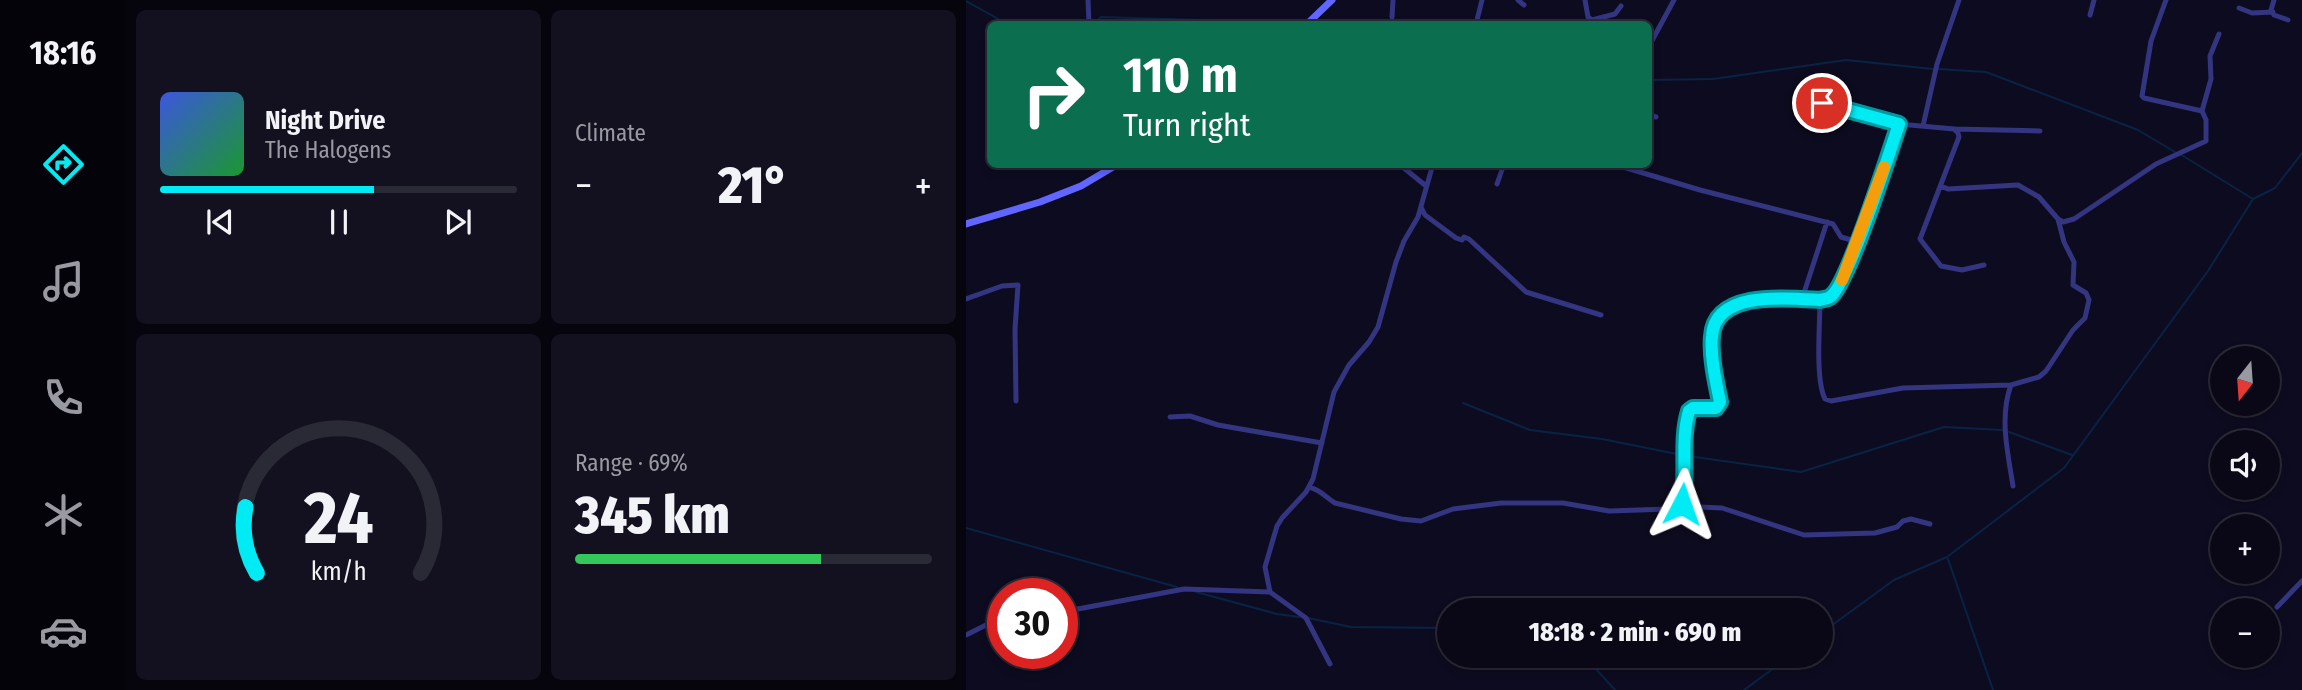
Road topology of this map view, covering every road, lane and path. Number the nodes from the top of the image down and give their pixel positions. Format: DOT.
graph roads {
  1 [pos="1088,0"];
  2 [pos="1332,0"];
  3 [pos="1393,0"];
  4 [pos="1482,0"];
  5 [pos="1518,0"];
  6 [pos="1585,0"];
  7 [pos="1674,0"];
  8 [pos="1959,0"];
  9 [pos="2094,0"];
  10 [pos="2166,0"];
  11 [pos="2274,0"];
  12 [pos="1524,5"];
  13 [pos="1621,6"];
  14 [pos="2238,8"];
  15 [pos="2273,12"];
  16 [pos="2090,15"];
  17 [pos="1392,17"];
  18 [pos="2288,20"];
  19 [pos="1089,21"];
  20 [pos="1310,21"];
  21 [pos="1477,21"];
  22 [pos="2219,34"];
  23 [pos="1652,40"];
  24 [pos="1804,99"];
  25 [pos="2202,111"];
  26 [pos="1899,124"];
  27 [pos="1923,126"];
  28 [pos="1955,129"];
  29 [pos="2040,131"];
  30 [pos="1106,168"];
  31 [pos="1404,168"];
  32 [pos="1432,168"];
  33 [pos="1503,168"];
  34 [pos="1626,168"];
  35 [pos="1497,184"];
  36 [pos="1426,186"];
  37 [pos="1941,186"];
  38 [pos="1421,207"];
  39 [pos="2057,219"];
  40 [pos="1827,222"];
  41 [pos="966,225"];
  42 [pos="1858,242"];
  43 [pos="1984,265"];
  44 [pos="966,299"];
  45 [pos="1802,299"];
  46 [pos="1820,300"];
  47 [pos="1601,315"];
  48 [pos="2011,385"];
  49 [pos="1016,401"];
  50 [pos="1170,417"];
  51 [pos="1322,443"];
  52 [pos="2013,486"];
  53 [pos="1310,487"];
  54 [pos="1681,506"];
  55 [pos="1930,524"];
  56 [pos="2302,581"];
  57 [pos="1270,592"];
  58 [pos="2280,604"];
  59 [pos="1078,609"];
  60 [pos="987,624"];
  61 [pos="966,635"];
  62 [pos="1330,664"];
  1 -- 19 [label="street"];
  2 -- 20 [label="main road"];
  3 -- 17 [label="street"];
  4 -- 21 [label="street"];
  5 -- 12 [label="street"];
  6 -- 13 [label="street"];
  7 -- 23 [label="street"];
  8 -- 27 [label="street"];
  9 -- 16 [label="street"];
  10 -- 25 [label="street"];
  11 -- 15 [label="street"];
  14 -- 15 [label="street"];
  15 -- 18 [label="street"];
  22 -- 25 [label="street"];
  24 -- 26 [label="street"];
  25 -- 39 [label="street"];
  26 -- 27 [label="street"];
  26 -- 42 [label="street"];
  27 -- 28 [label="street"];
  28 -- 29 [label="street"];
  28 -- 37 [label="street"];
  30 -- 41 [label="main road"];
  31 -- 36 [label="street"];
  32 -- 36 [label="street"];
  33 -- 35 [label="street"];
  34 -- 40 [label="street"];
  36 -- 38 [label="street"];
  37 -- 39 [label="street"];
  37 -- 43 [label="street"];
  38 -- 47 [label="street"];
  38 -- 51 [label="street"];
  39 -- 48 [label="street"];
  40 -- 42 [label="street"];
  40 -- 45 [label="street"];
  42 -- 46 [label="street"];
  44 -- 49 [label="street"];
  45 -- 46 [label="street"];
  45 -- 54 [label="street"];
  46 -- 48 [label="street"];
  48 -- 52 [label="street"];
  50 -- 51 [label="street"];
  51 -- 53 [label="street"];
  53 -- 54 [label="street"];
  53 -- 57 [label="street"];
  54 -- 55 [label="street"];
  56 -- 58 [label="street"];
  57 -- 59 [label="street"];
  57 -- 62 [label="street"];
  60 -- 61 [label="street"];
}
